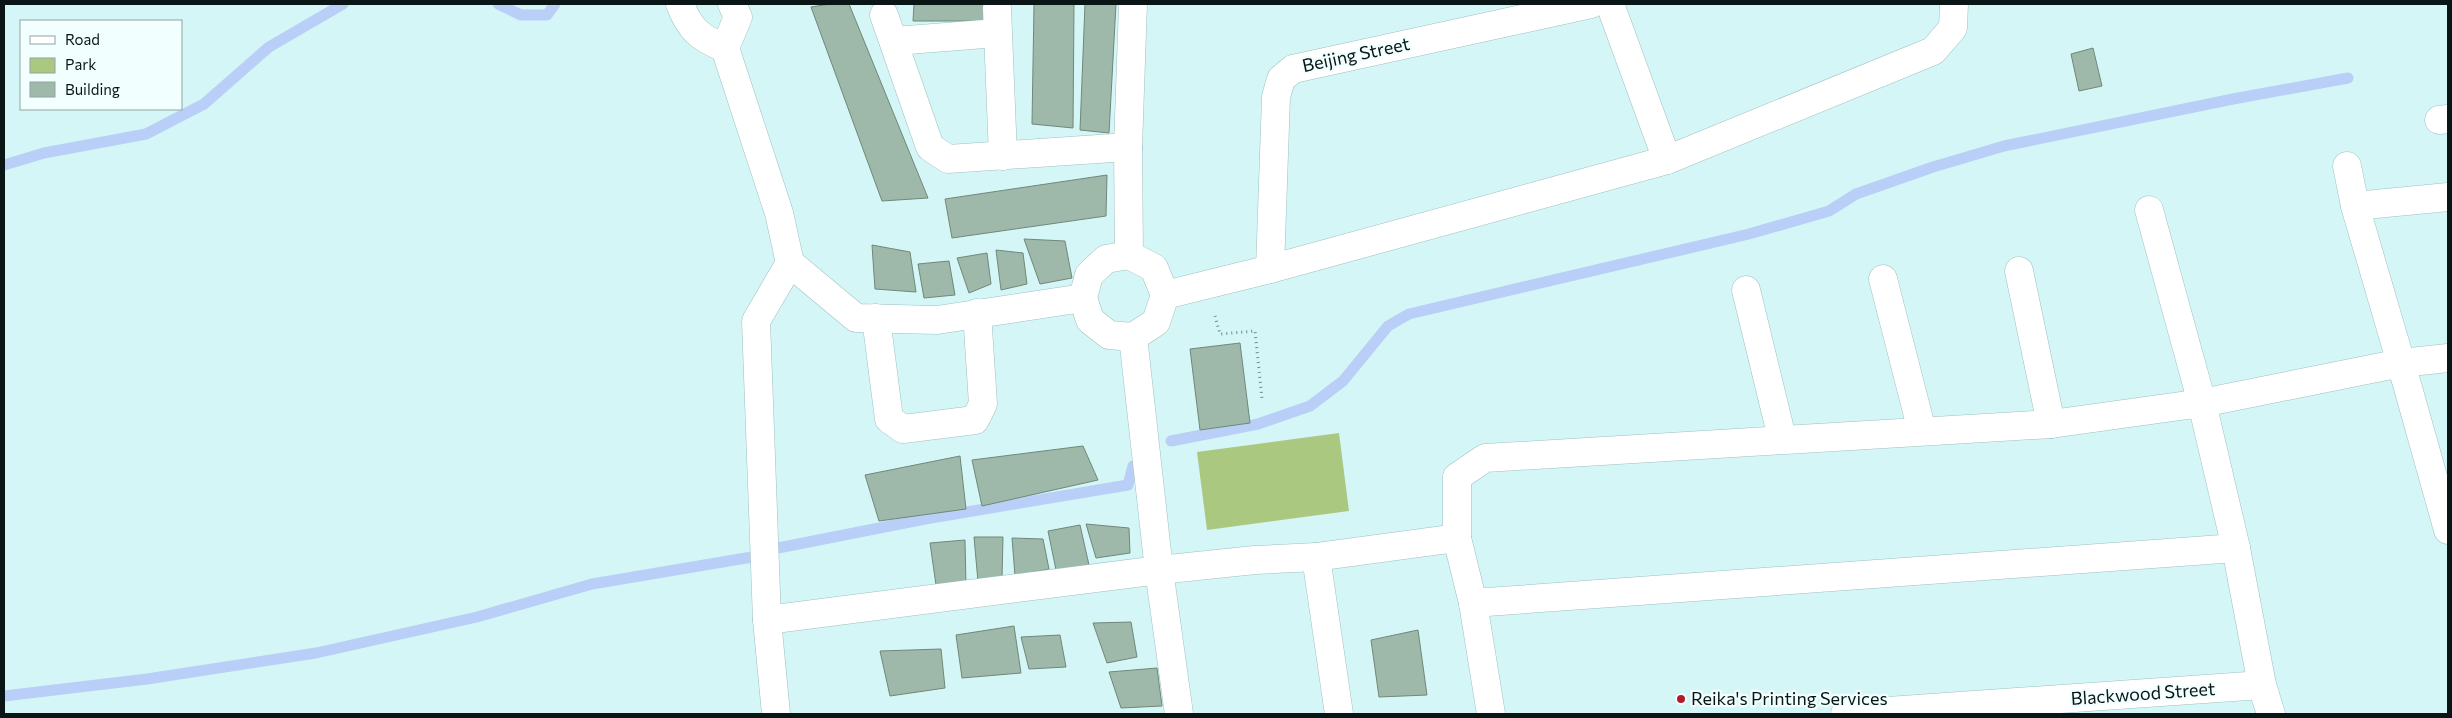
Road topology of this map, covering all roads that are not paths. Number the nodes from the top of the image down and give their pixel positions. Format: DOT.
graph roads {
  1 [pos="680,4"];
  2 [pos="732,4"];
  3 [pos="1133,4"];
  4 [pos="1591,4"];
  5 [pos="1610,4"];
  6 [pos="1954,4"];
  7 [pos="884,15"];
  8 [pos="895,41"];
  9 [pos="725,48"];
  10 [pos="1128,148"];
  11 [pos="1003,156"];
  12 [pos="1667,160"];
  13 [pos="2347,166"];
  14 [pos="2448,197"];
  15 [pos="2355,206"];
  16 [pos="2149,210"];
  17 [pos="1129,256"];
  18 [pos="790,263"];
  19 [pos="1270,269"];
  20 [pos="2019,271"];
  21 [pos="1883,279"];
  22 [pos="1746,290"];
  23 [pos="1165,295"];
  24 [pos="1083,298"];
  25 [pos="977,313"];
  26 [pos="876,318"];
  27 [pos="1133,337"];
  28 [pos="2448,358"];
  29 [pos="2401,363"];
  30 [pos="2202,403"];
  31 [pos="2052,424"];
  32 [pos="1922,431"];
  33 [pos="1782,438"];
  34 [pos="2444,502"];
  35 [pos="2448,530"];
  36 [pos="1457,538"];
  37 [pos="2236,548"];
  38 [pos="1316,557"];
  39 [pos="1158,570"];
  40 [pos="1473,603"];
  41 [pos="767,620"];
  42 [pos="2262,686"];
  43 [pos="776,714"];
  44 [pos="1179,714"];
  45 [pos="1339,714"];
  46 [pos="1491,714"];
  47 [pos="1845,714"];
  48 [pos="2271,714"];
  1 -- 9 [label="street"];
  2 -- 9 [label="street"];
  3 -- 10 [label="street"];
  4 -- 19 [label="street, Beijing Street"];
  5 -- 12 [label="street"];
  6 -- 12 [label="street"];
  7 -- 8 [label="street"];
  8 -- 11 [label="street"];
  8 -- 11 [label="street"];
  9 -- 18 [label="street"];
  10 -- 11 [label="street"];
  10 -- 17 [label="street"];
  12 -- 19 [label="street"];
  13 -- 15 [label="street"];
  14 -- 15 [label="street"];
  15 -- 29 [label="street"];
  16 -- 30 [label="street"];
  17 -- 23 [label="street"];
  17 -- 24 [label="street"];
  18 -- 26 [label="street"];
  18 -- 41 [label="street"];
  19 -- 23 [label="street"];
  20 -- 31 [label="street"];
  21 -- 32 [label="street"];
  22 -- 33 [label="street"];
  23 -- 27 [label="street"];
  24 -- 25 [label="street"];
  24 -- 27 [label="street"];
  25 -- 26 [label="street"];
  25 -- 26 [label="street"];
  27 -- 39 [label="street"];
  28 -- 29 [label="street"];
  29 -- 30 [label="street"];
  29 -- 34 [label="street"];
  30 -- 31 [label="street"];
  30 -- 37 [label="street"];
  31 -- 32 [label="street"];
  32 -- 33 [label="street"];
  33 -- 36 [label="street"];
  34 -- 35 [label="street"];
  36 -- 38 [label="street"];
  36 -- 40 [label="street"];
  37 -- 40 [label="street"];
  37 -- 42 [label="street"];
  38 -- 39 [label="street"];
  38 -- 45 [label="street"];
  39 -- 41 [label="street"];
  39 -- 44 [label="street"];
  40 -- 46 [label="street"];
  41 -- 43 [label="street"];
  42 -- 47 [label="street, Blackwood Street"];
  42 -- 48 [label="street"];
}
